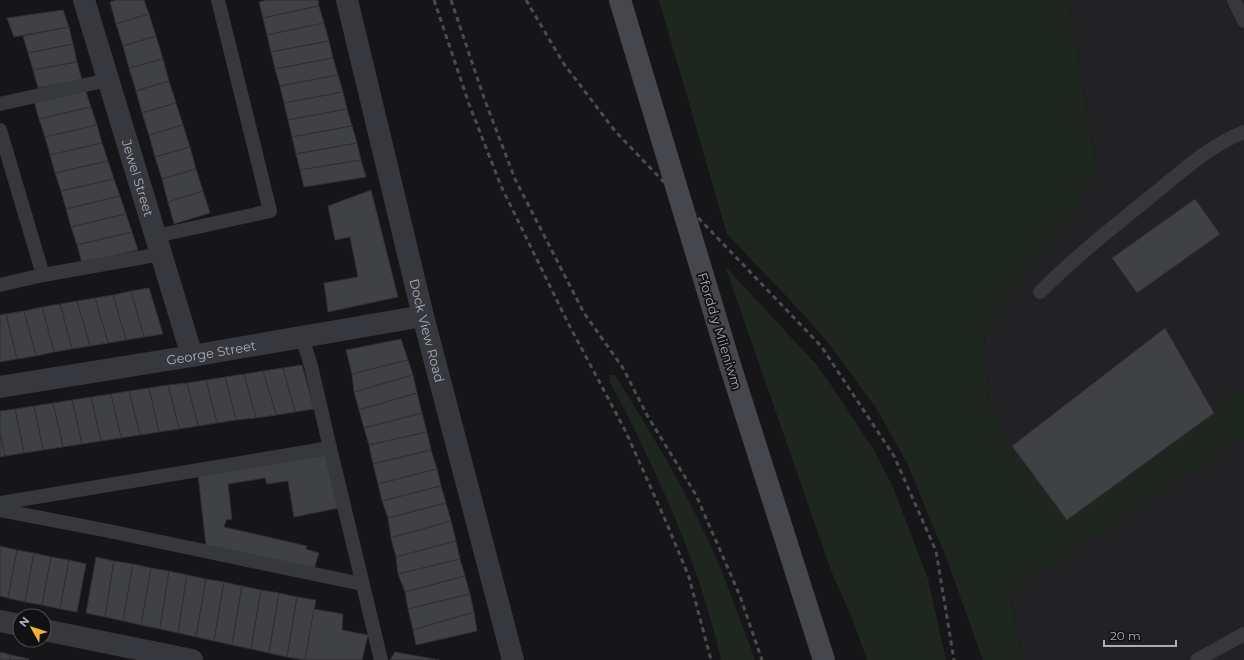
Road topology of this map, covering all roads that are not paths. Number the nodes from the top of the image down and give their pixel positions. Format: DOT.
graph roads {
  1 [pos="84,0"];
  2 [pos="218,0"];
  3 [pos="347,0"];
  4 [pos="620,0"];
  5 [pos="1234,0"];
  6 [pos="1244,21"];
  7 [pos="108,80"];
  8 [pos="0,104"];
  9 [pos="0,130"];
  10 [pos="1240,133"];
  11 [pos="159,245"];
  12 [pos="42,275"];
  13 [pos="0,285"];
  14 [pos="1040,292"];
  15 [pos="423,316"];
  16 [pos="302,337"];
  17 [pos="192,356"];
  18 [pos="0,387"];
  19 [pos="330,448"];
  20 [pos="0,503"];
  21 [pos="0,510"];
  22 [pos="362,584"];
  23 [pos="0,621"];
  24 [pos="12,623"];
  25 [pos="52,632"];
  26 [pos="1244,634"];
  27 [pos="192,660"];
  28 [pos="381,660"];
  29 [pos="513,660"];
  30 [pos="824,660"];
  31 [pos="1197,660"];
  1 -- 7 [label="street, Jewel Street"];
  2 -- 11 [label="lane"];
  3 -- 15 [label="street, Dock View Road"];
  4 -- 30 [label="street, Ffordd y Mileniwm, bridge"];
  5 -- 6 [label="lane"];
  7 -- 8 [label="lane"];
  7 -- 11 [label="street, Jewel Street"];
  9 -- 12 [label="lane"];
  10 -- 14 [label="lane"];
  11 -- 12 [label="lane"];
  11 -- 17 [label="street, Jewel Street"];
  12 -- 13 [label="lane"];
  15 -- 16 [label="street, George Street"];
  15 -- 29 [label="street, Dock View Road"];
  16 -- 17 [label="street, George Street"];
  16 -- 19 [label="lane"];
  17 -- 18 [label="street, George Street"];
  19 -- 20 [label="lane"];
  19 -- 22 [label="lane"];
  21 -- 22 [label="lane"];
  22 -- 28 [label="lane"];
  23 -- 24 [label="street"];
  25 -- 27 [label="street"];
  26 -- 31 [label="lane"];
}
